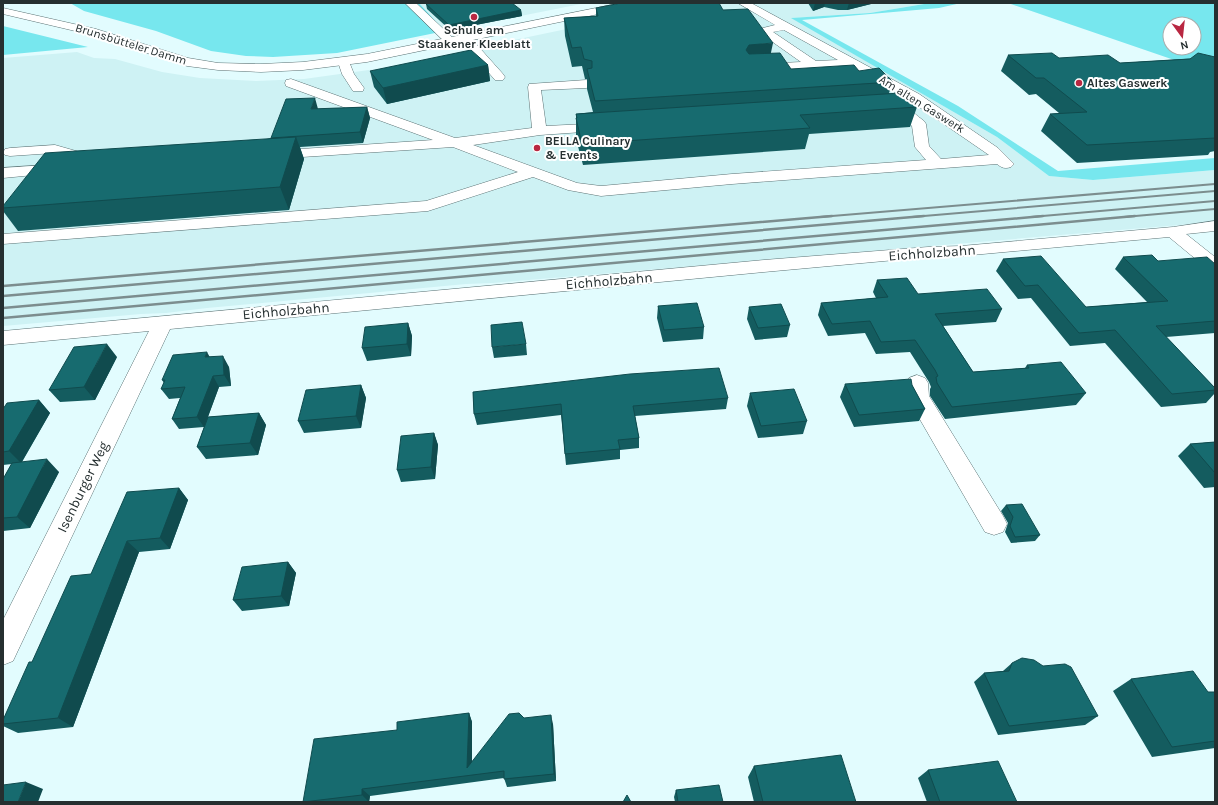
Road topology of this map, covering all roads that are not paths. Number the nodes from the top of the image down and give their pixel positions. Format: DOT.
graph roads {
  1 [pos="410,3"];
  2 [pos="637,3"];
  3 [pos="743,3"];
  4 [pos="3,11"];
  5 [pos="787,26"];
  6 [pos="465,38"];
  7 [pos="450,41"];
  8 [pos="344,62"];
  9 [pos="854,63"];
  10 [pos="813,65"];
  11 [pos="751,69"];
  12 [pos="499,77"];
  13 [pos="291,83"];
  14 [pos="586,84"];
  15 [pos="358,88"];
  16 [pos="873,109"];
  17 [pos="619,126"];
  18 [pos="540,131"];
  19 [pos="454,143"];
  20 [pos="5,155"];
  21 [pos="261,156"];
  22 [pos="936,162"];
  23 [pos="533,172"];
  24 [pos="3,173"];
  25 [pos="1215,226"];
  26 [pos="1173,232"];
  27 [pos="3,239"];
  28 [pos="1215,266"];
  29 [pos="164,323"];
  30 [pos="3,338"];
  31 [pos="917,383"];
  32 [pos="994,524"];
  33 [pos="3,651"];
  1 -- 7 [label="street"];
  2 -- 6 [label="street, Brunsbütteler Damm"];
  3 -- 5 [label="street, Am alten Gaswerk"];
  4 -- 8 [label="street, Brunsbütteler Damm"];
  5 -- 9 [label="street, Am alten Gaswerk"];
  5 -- 10 [label="street"];
  6 -- 7 [label="street, Brunsbütteler Damm"];
  6 -- 12 [label="street"];
  7 -- 8 [label="street, Brunsbütteler Damm"];
  8 -- 15 [label="street"];
  9 -- 10 [label="street"];
  9 -- 22 [label="street, Am alten Gaswerk"];
  10 -- 11 [label="street"];
  13 -- 19 [label="street"];
  14 -- 18 [label="street"];
  16 -- 22 [label="street"];
  17 -- 18 [label="street"];
  18 -- 19 [label="street"];
  19 -- 21 [label="street"];
  19 -- 23 [label="street"];
  20 -- 24 [label="street"];
  22 -- 23 [label="street"];
  23 -- 27 [label="street"];
  25 -- 26 [label="street, Eichholzbahn"];
  26 -- 28 [label="street"];
  26 -- 29 [label="street, Eichholzbahn"];
  29 -- 30 [label="street, Eichholzbahn"];
  29 -- 33 [label="street, Isenburger Weg"];
  31 -- 32 [label="street"];
}
